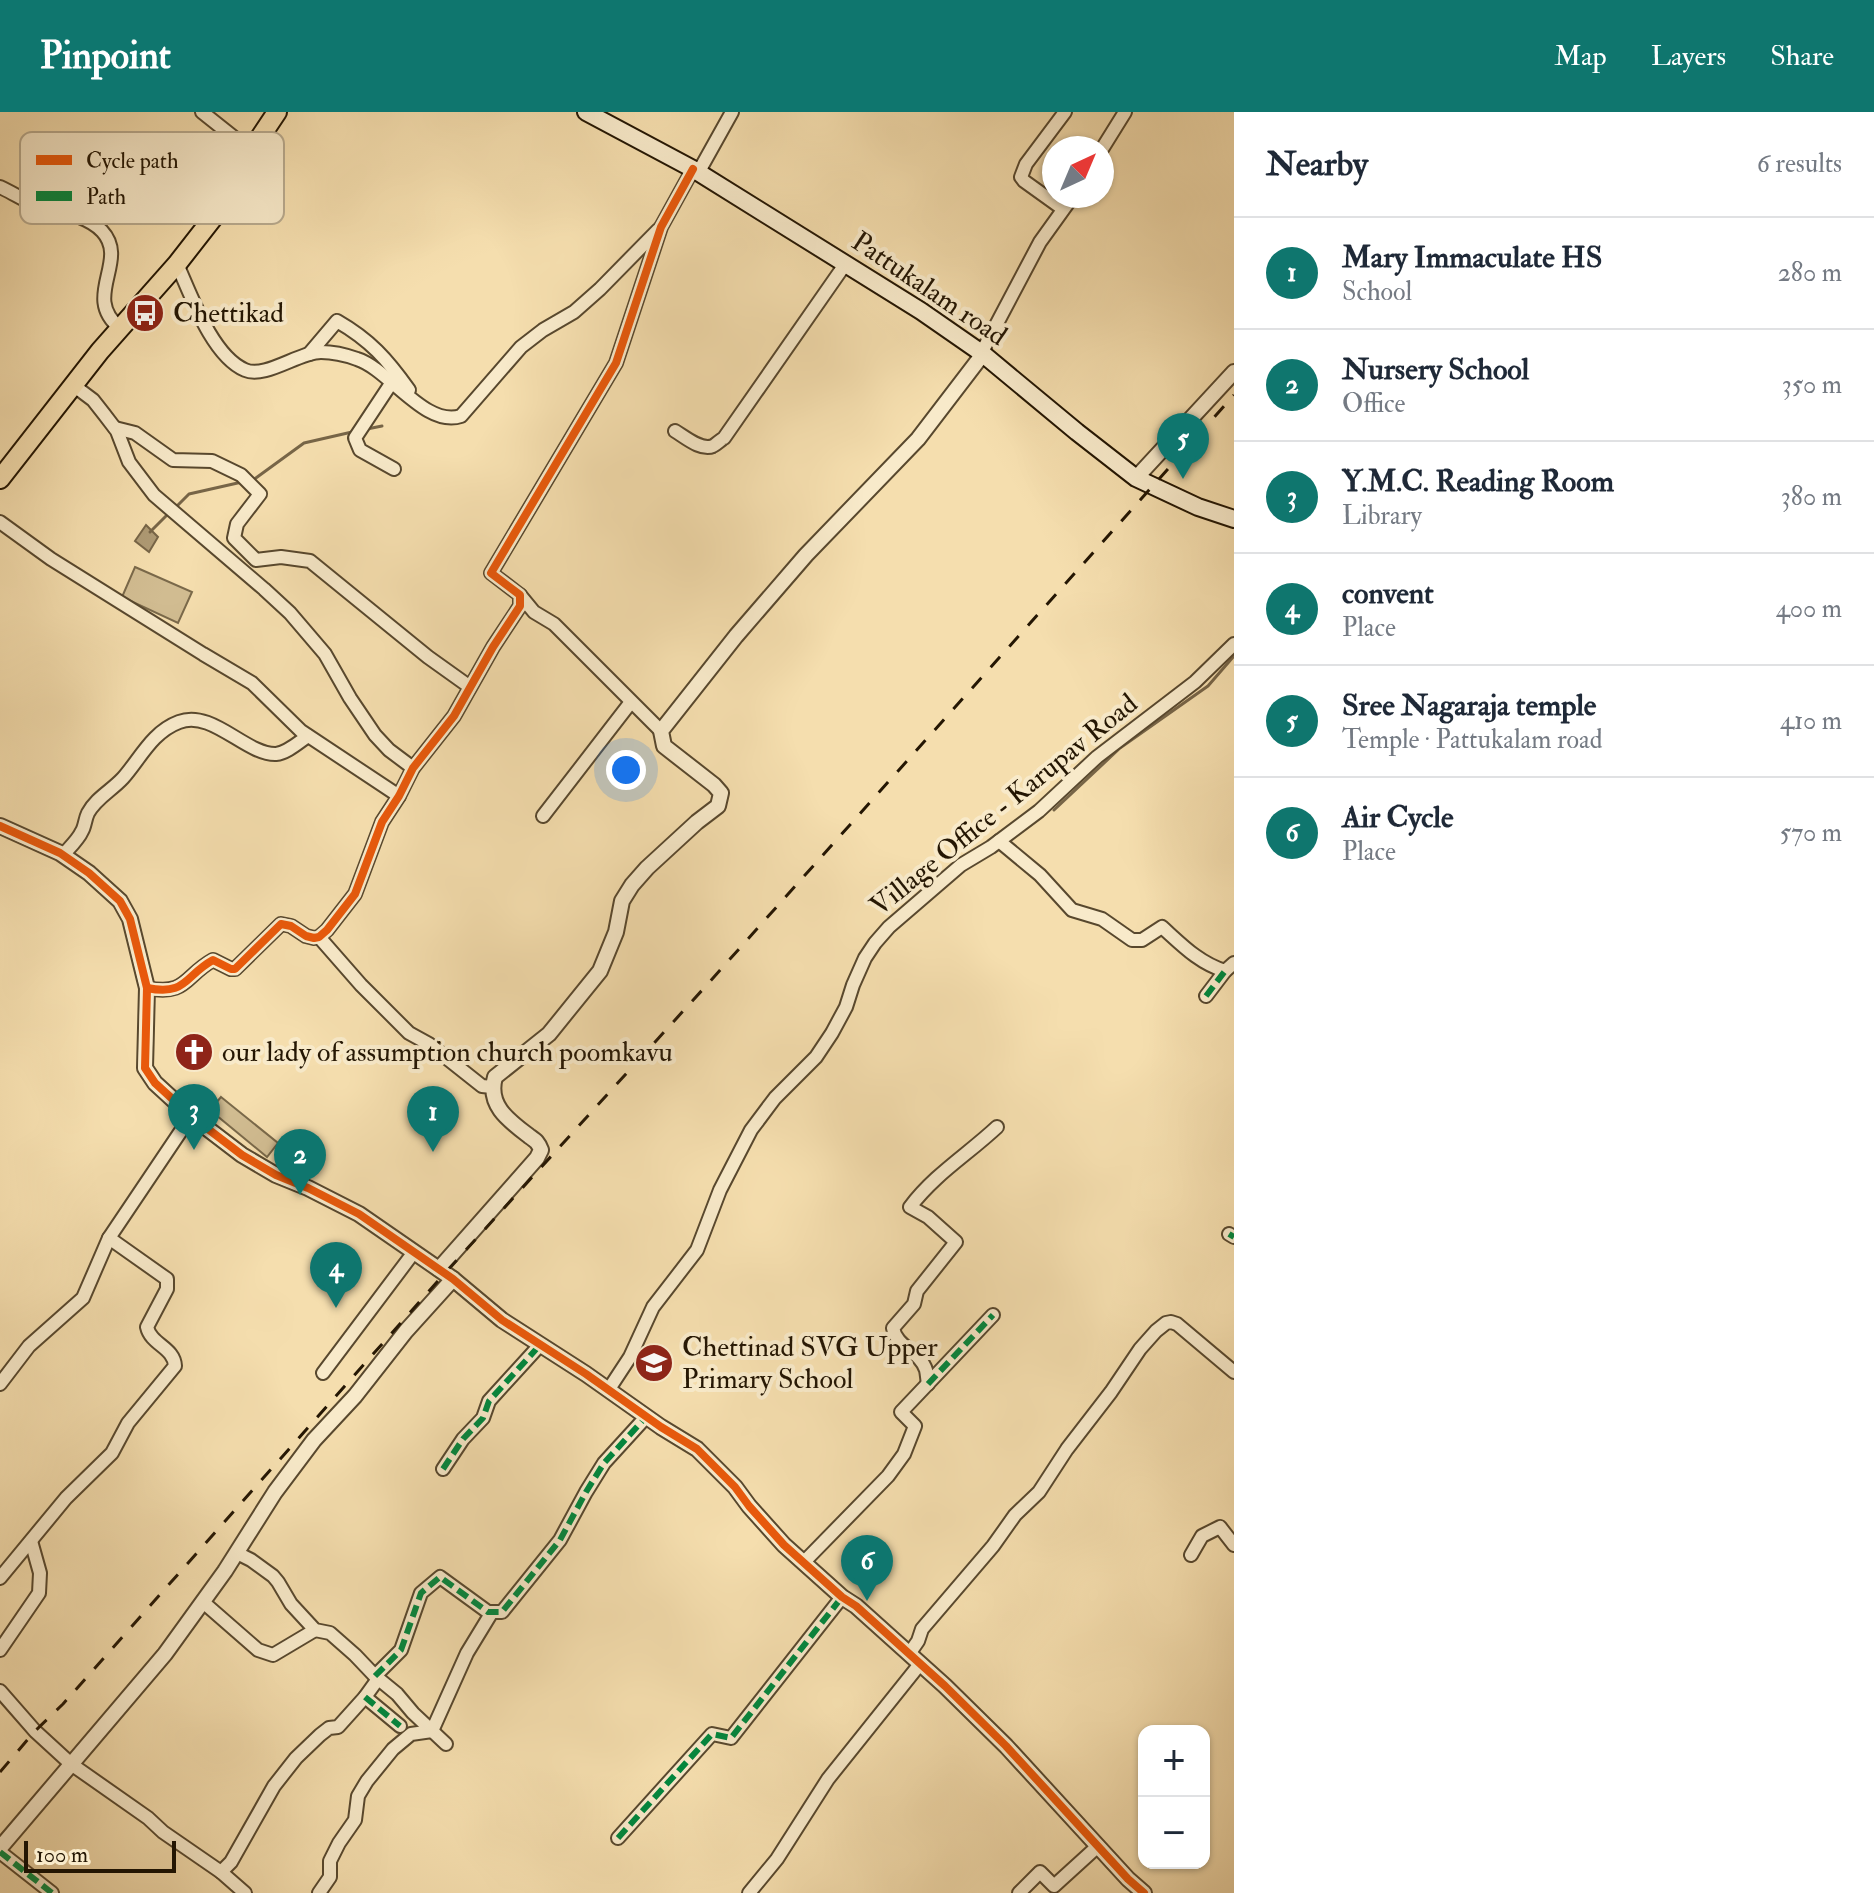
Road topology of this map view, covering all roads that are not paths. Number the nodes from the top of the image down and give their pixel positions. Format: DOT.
graph roads {
  1 [pos="202,112"];
  2 [pos="277,112"];
  3 [pos="586,112"];
  4 [pos="732,112"];
  5 [pos="1065,112"];
  6 [pos="1125,112"];
  7 [pos="225,132"];
  8 [pos="264,132"];
  9 [pos="1110,136"];
  10 [pos="696,171"];
  11 [pos="0,187"];
  12 [pos="20,197"];
  13 [pos="1063,209"];
  14 [pos="93,224"];
  15 [pos="208,224"];
  16 [pos="661,227"];
  17 [pos="846,263"];
  18 [pos="177,264"];
  19 [pos="120,328"];
  20 [pos="309,354"];
  21 [pos="983,354"];
  22 [pos="1234,372"];
  23 [pos="395,378"];
  24 [pos="73,385"];
  25 [pos="115,428"];
  26 [pos="675,431"];
  27 [pos="394,469"];
  28 [pos="1136,478"];
  29 [pos="0,479"];
  30 [pos="1234,519"];
  31 [pos="0,522"];
  32 [pos="520,595"];
  33 [pos="1234,644"];
  34 [pos="470,687"];
  35 [pos="631,702"];
  36 [pos="661,731"];
  37 [pos="308,736"];
  38 [pos="413,768"];
  39 [pos="399,796"];
  40 [pos="543,816"];
  41 [pos="0,826"];
  42 [pos="999,841"];
  43 [pos="63,855"];
  44 [pos="319,937"];
  45 [pos="1229,967"];
  46 [pos="147,988"];
  47 [pos="1206,996"];
  48 [pos="492,1087"];
  49 [pos="191,1116"];
  50 [pos="997,1127"];
  51 [pos="109,1238"];
  52 [pos="414,1252"];
  53 [pos="439,1269"];
  54 [pos="453,1279"];
  55 [pos="993,1315"];
  56 [pos="540,1345"];
  57 [pos="1234,1372"];
  58 [pos="323,1373"];
  59 [pos="0,1384"];
  60 [pos="928,1384"];
  61 [pos="609,1389"];
  62 [pos="646,1417"];
  63 [pos="443,1469"];
  64 [pos="31,1541"];
  65 [pos="1234,1545"];
  66 [pos="237,1553"];
  67 [pos="1191,1555"];
  68 [pos="803,1563"];
  69 [pos="0,1578"];
  70 [pos="842,1597"];
  71 [pos="203,1602"];
  72 [pos="492,1612"];
  73 [pos="315,1630"];
  74 [pos="0,1650"];
  75 [pos="909,1654"];
  76 [pos="920,1664"];
  77 [pos="376,1678"];
  78 [pos="0,1691"];
  79 [pos="365,1697"];
  80 [pos="400,1726"];
  81 [pos="432,1731"];
  82 [pos="446,1744"];
  83 [pos="71,1764"];
  84 [pos="618,1838"];
  85 [pos="1098,1846"];
  86 [pos="0,1850"];
  87 [pos="221,1872"];
  88 [pos="52,1893"];
  89 [pos="245,1893"];
  90 [pos="319,1893"];
  91 [pos="749,1893"];
  92 [pos="1019,1893"];
  93 [pos="1144,1893"];
  1 -- 7 [label="street"];
  2 -- 8 [label="main road"];
  3 -- 10 [label="main road, Pattukalam road"];
  4 -- 10 [label="street"];
  5 -- 13 [label="street"];
  6 -- 9 [label="street"];
  10 -- 16 [label="street"];
  10 -- 17 [label="main road, Pattukalam road"];
  11 -- 12 [label="street"];
  13 -- 21 [label="street"];
  14 -- 19 [label="street"];
  15 -- 18 [label="main road"];
  16 -- 23 [label="street"];
  16 -- 32 [label="street"];
  17 -- 21 [label="main road, Pattukalam road"];
  17 -- 26 [label="street"];
  18 -- 19 [label="main road"];
  18 -- 20 [label="street"];
  19 -- 24 [label="main road"];
  20 -- 23 [label="street"];
  20 -- 23 [label="street"];
  21 -- 28 [label="main road, Pattukalam road"];
  21 -- 36 [label="street"];
  22 -- 28 [label="street"];
  23 -- 27 [label="street"];
  24 -- 25 [label="street"];
  24 -- 29 [label="main road"];
  25 -- 34 [label="street"];
  25 -- 38 [label="street"];
  28 -- 30 [label="main road, Pattukalam road"];
  31 -- 37 [label="street"];
  32 -- 34 [label="street"];
  32 -- 35 [label="street"];
  33 -- 42 [label="street, Village Office - Karupav Road"];
  34 -- 38 [label="street"];
  35 -- 36 [label="street"];
  35 -- 40 [label="street"];
  36 -- 48 [label="street"];
  37 -- 39 [label="street"];
  37 -- 43 [label="street"];
  38 -- 39 [label="street"];
  39 -- 44 [label="street"];
  41 -- 43 [label="street"];
  42 -- 45 [label="street"];
  42 -- 61 [label="street, Village Office - Karupav Road"];
  43 -- 46 [label="street"];
  44 -- 46 [label="street"];
  44 -- 48 [label="street"];
  45 -- 47 [label="street"];
  46 -- 49 [label="street"];
  48 -- 53 [label="street"];
  49 -- 51 [label="street"];
  49 -- 52 [label="street"];
  50 -- 60 [label="street"];
  51 -- 59 [label="street"];
  51 -- 64 [label="street"];
  52 -- 53 [label="street"];
  52 -- 58 [label="street"];
  53 -- 54 [label="street"];
  54 -- 56 [label="street"];
  54 -- 66 [label="street"];
  55 -- 60 [label="street"];
  56 -- 61 [label="street"];
  56 -- 63 [label="street"];
  57 -- 75 [label="street"];
  60 -- 68 [label="street"];
  61 -- 62 [label="street"];
  62 -- 68 [label="street"];
  62 -- 72 [label="street"];
  64 -- 69 [label="street"];
  64 -- 74 [label="street"];
  65 -- 67 [label="street"];
  66 -- 71 [label="street"];
  66 -- 73 [label="street"];
  68 -- 70 [label="street"];
  70 -- 75 [label="street"];
  70 -- 84 [label="street"];
  71 -- 73 [label="street"];
  71 -- 83 [label="street"];
  72 -- 77 [label="street"];
  72 -- 81 [label="street"];
  73 -- 77 [label="street"];
  75 -- 76 [label="street"];
  76 -- 85 [label="street"];
  76 -- 91 [label="street"];
  77 -- 79 [label="street"];
  77 -- 81 [label="street"];
  78 -- 83 [label="street"];
  79 -- 80 [label="street"];
  79 -- 87 [label="street"];
  81 -- 82 [label="street"];
  81 -- 90 [label="street"];
  83 -- 86 [label="street"];
  83 -- 87 [label="street"];
  85 -- 92 [label="street"];
  85 -- 93 [label="street"];
  86 -- 88 [label="street"];
  87 -- 89 [label="street"];
}
